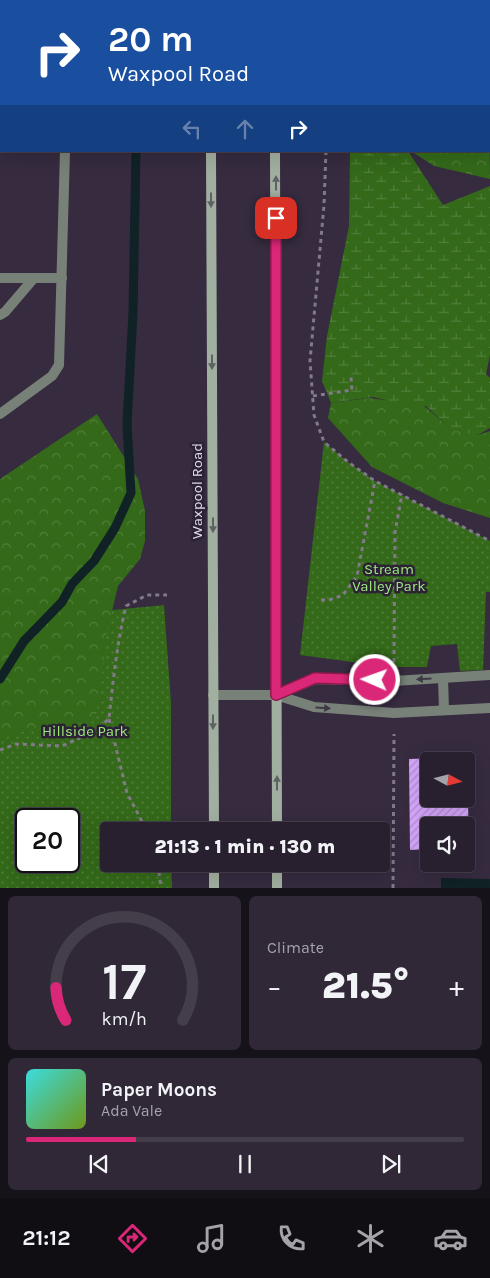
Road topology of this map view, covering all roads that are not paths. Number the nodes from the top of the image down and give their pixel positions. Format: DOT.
graph roads {
  1 [pos="64,152"];
  2 [pos="211,152"];
  3 [pos="275,152"];
  4 [pos="0,278"];
  5 [pos="34,278"];
  6 [pos="62,278"];
  7 [pos="0,315"];
  8 [pos="0,414"];
  9 [pos="490,675"];
  10 [pos="443,678"];
  11 [pos="213,695"];
  12 [pos="276,695"];
  13 [pos="490,708"];
  14 [pos="444,710"];
  15 [pos="214,822"];
  16 [pos="277,822"];
  17 [pos="214,872"];
  18 [pos="277,872"];
  19 [pos="214,888"];
  20 [pos="277,888"];
  1 -- 6 [label="lane"];
  2 -- 11 [label="street, Waxpool Road, one-way"];
  12 -- 3 [label="street, one-way"];
  4 -- 5 [label="lane"];
  5 -- 6 [label="lane"];
  5 -- 7 [label="lane"];
  6 -- 8 [label="lane"];
  9 -- 10 [label="lane"];
  10 -- 12 [label="lane, one-way"];
  10 -- 14 [label="lane"];
  11 -- 12 [label="lane"];
  11 -- 15 [label="street, Waxpool Road, one-way"];
  12 -- 14 [label="lane, one-way"];
  16 -- 12 [label="street, one-way"];
  13 -- 14 [label="lane"];
  17 -- 19 [label="street"];
  18 -- 20 [label="street"];
}
